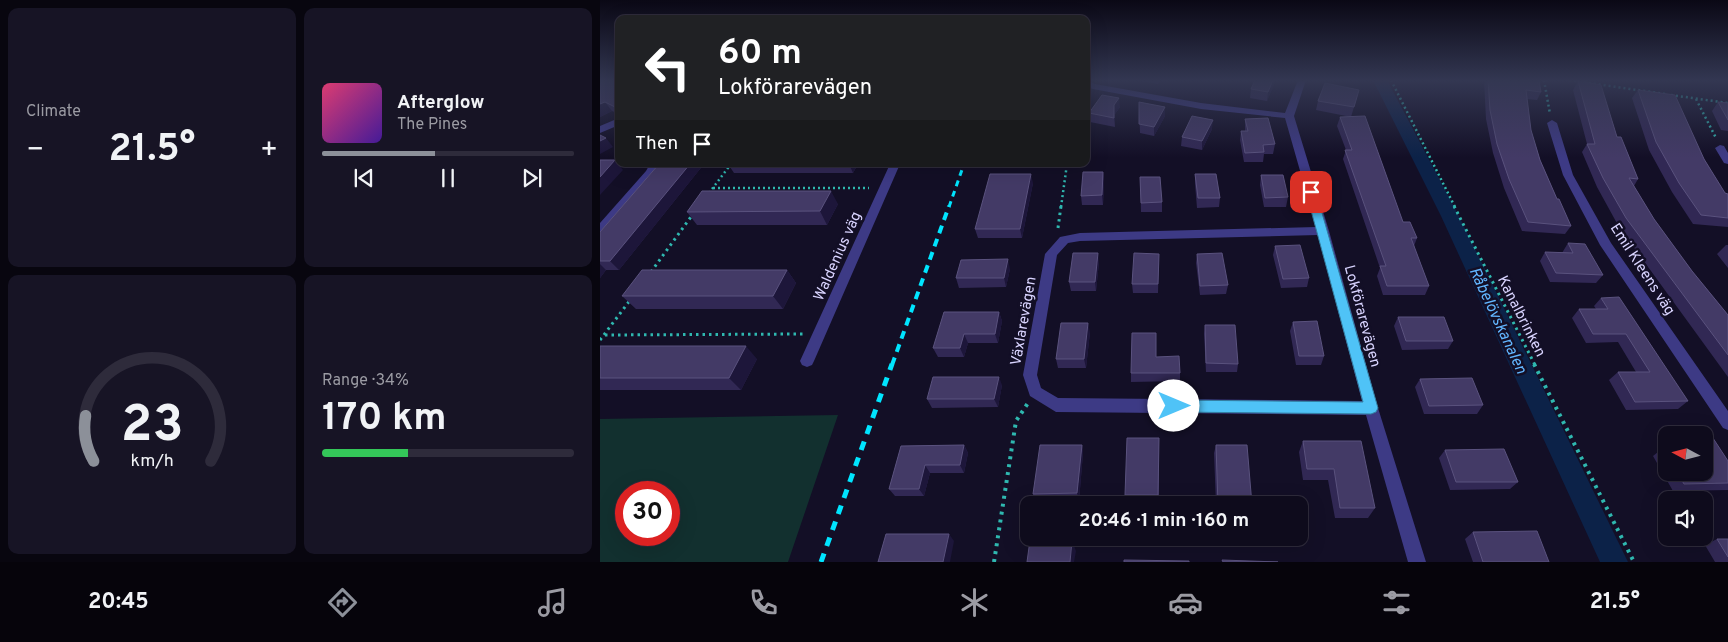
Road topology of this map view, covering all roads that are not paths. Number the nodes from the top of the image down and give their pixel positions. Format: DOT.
graph roads {
  1 [pos="1203,106"];
  2 [pos="1293,106"];
  3 [pos="1289,116"];
  4 [pos="1552,123"];
  5 [pos="615,125"];
  6 [pos="600,130"];
  7 [pos="1720,148"];
  8 [pos="1728,161"];
  9 [pos="654,167"];
  10 [pos="894,167"];
  11 [pos="600,230"];
  12 [pos="1323,231"];
  13 [pos="808,361"];
  14 [pos="1371,408"];
  15 [pos="1728,422"];
  16 [pos="1417,562"];
  1 -- 3 [label="street"];
  2 -- 3 [label="street"];
  3 -- 12 [label="street, Lokförarevägen"];
  4 -- 15 [label="street, Emil Kleens väg"];
  5 -- 6 [label="street"];
  7 -- 8 [label="street"];
  9 -- 11 [label="street"];
  10 -- 13 [label="street, Waldenius väg"];
  12 -- 14 [label="street, Lokförarevägen"];
  12 -- 14 [label="street, Växlarevägen"];
  14 -- 16 [label="street, Lokförarevägen"];
}
